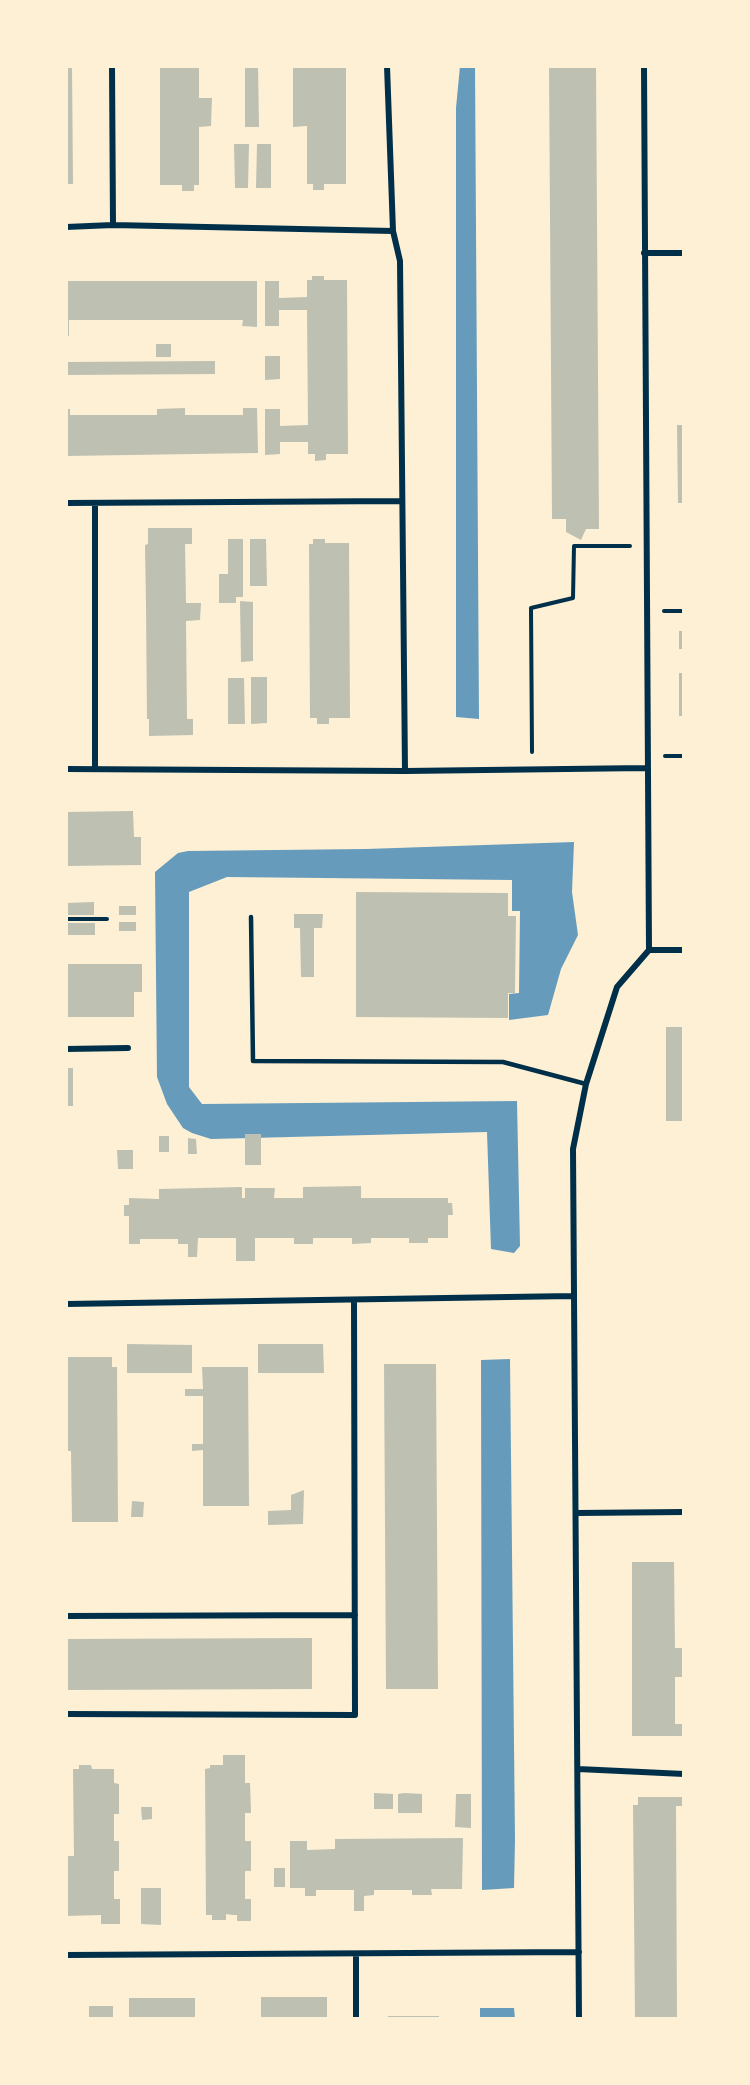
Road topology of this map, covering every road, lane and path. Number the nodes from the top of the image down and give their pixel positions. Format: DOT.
graph roads {
  1 [pos="112,66"];
  2 [pos="387,66"];
  3 [pos="644,66"];
  4 [pos="113,225"];
  5 [pos="66,227"];
  6 [pos="393,231"];
  7 [pos="644,252"];
  8 [pos="684,253"];
  9 [pos="401,501"];
  10 [pos="66,503"];
  11 [pos="95,504"];
  12 [pos="645,546"];
  13 [pos="646,768"];
  14 [pos="66,769"];
  15 [pos="95,769"];
  16 [pos="532,770"];
  17 [pos="405,771"];
  18 [pos="251,917"];
  19 [pos="66,919"];
  20 [pos="106,919"];
  21 [pos="649,950"];
  22 [pos="684,950"];
  23 [pos="128,1048"];
  24 [pos="66,1049"];
  25 [pos="586,1084"];
  26 [pos="572,1296"];
  27 [pos="354,1301"];
  28 [pos="66,1304"];
  29 [pos="684,1512"];
  30 [pos="577,1513"];
  31 [pos="355,1615"];
  32 [pos="66,1616"];
  33 [pos="66,1714"];
  34 [pos="578,1768"];
  35 [pos="684,1774"];
  36 [pos="579,1952"];
  37 [pos="66,1955"];
  38 [pos="356,1955"];
  39 [pos="356,2019"];
  40 [pos="579,2019"];
  1 -- 4 [label="street"];
  2 -- 6 [label="street"];
  3 -- 7 [label="street"];
  4 -- 5 [label="street"];
  4 -- 6 [label="street"];
  6 -- 9 [label="street"];
  7 -- 8 [label="street"];
  7 -- 12 [label="street"];
  9 -- 11 [label="street"];
  9 -- 17 [label="street"];
  10 -- 11 [label="street"];
  11 -- 15 [label="street"];
  12 -- 13 [label="street"];
  12 -- 16 [label="path"];
  13 -- 16 [label="street"];
  13 -- 21 [label="street"];
  14 -- 15 [label="street"];
  15 -- 17 [label="street"];
  16 -- 17 [label="street"];
  18 -- 25 [label="lane"];
  19 -- 20 [label="path"];
  21 -- 22 [label="street"];
  21 -- 25 [label="street"];
  23 -- 24 [label="street"];
  25 -- 26 [label="street"];
  26 -- 27 [label="street"];
  26 -- 30 [label="street"];
  27 -- 28 [label="street"];
  27 -- 31 [label="street"];
  29 -- 30 [label="street"];
  30 -- 34 [label="street"];
  31 -- 32 [label="street"];
  31 -- 33 [label="street"];
  34 -- 35 [label="street"];
  34 -- 36 [label="street"];
  36 -- 38 [label="street"];
  36 -- 40 [label="street"];
  37 -- 38 [label="street"];
  38 -- 39 [label="street"];
}
